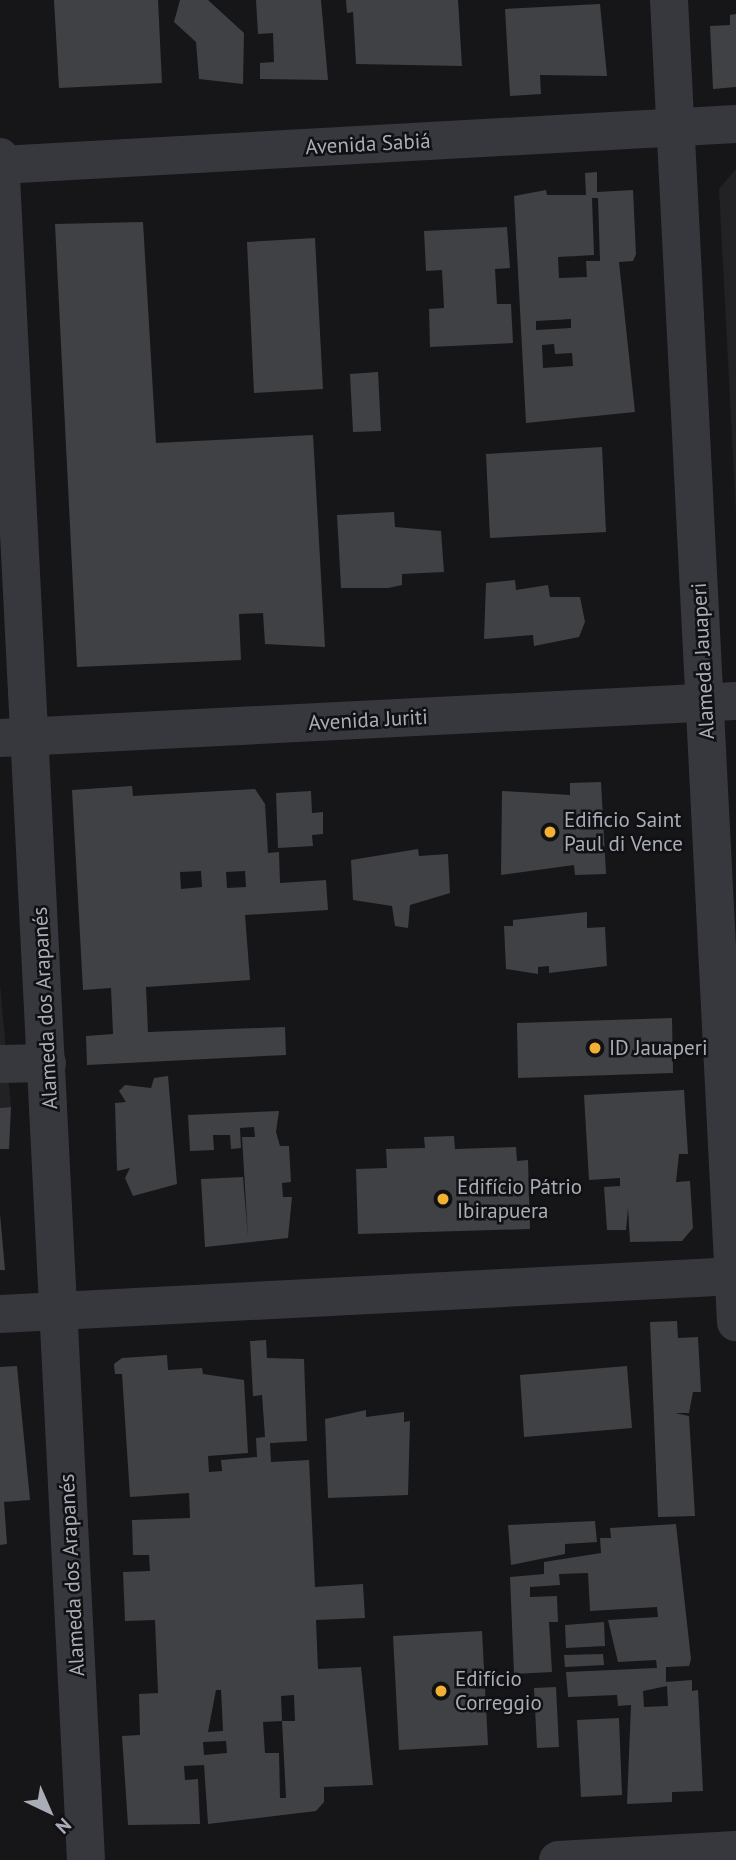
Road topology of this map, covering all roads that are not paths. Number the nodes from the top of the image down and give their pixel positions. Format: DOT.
graph roads {
  1 [pos="669,0"];
  2 [pos="736,124"];
  3 [pos="676,127"];
  4 [pos="0,157"];
  5 [pos="0,165"];
  6 [pos="720,702"];
  7 [pos="16,738"];
  8 [pos="47,1063"];
  9 [pos="0,1064"];
  10 [pos="735,1276"];
  11 [pos="60,1311"];
  12 [pos="0,1314"];
  13 [pos="736,1322"];
  14 [pos="736,1850"];
  15 [pos="86,1860"];
  16 [pos="558,1860"];
  1 -- 3 [label="street, Alameda Jauaperi"];
  2 -- 3 [label="street, Avenida Sabiá"];
  3 -- 5 [label="street, Avenida Sabiá"];
  3 -- 6 [label="street, Alameda Jauaperi"];
  4 -- 5 [label="street, Alameda dos Arapanés"];
  5 -- 7 [label="street, Alameda dos Arapanés"];
  6 -- 7 [label="street, Avenida Juriti"];
  6 -- 10 [label="street, Alameda Jauaperi"];
  7 -- 8 [label="street, Alameda dos Arapanés"];
  8 -- 9 [label="street"];
  8 -- 11 [label="street, Alameda dos Arapanés"];
  10 -- 11 [label="street"];
  10 -- 13 [label="street, Alameda Jauaperi"];
  11 -- 12 [label="street"];
  11 -- 15 [label="street, Alameda dos Arapanés"];
  14 -- 16 [label="street"];
}
